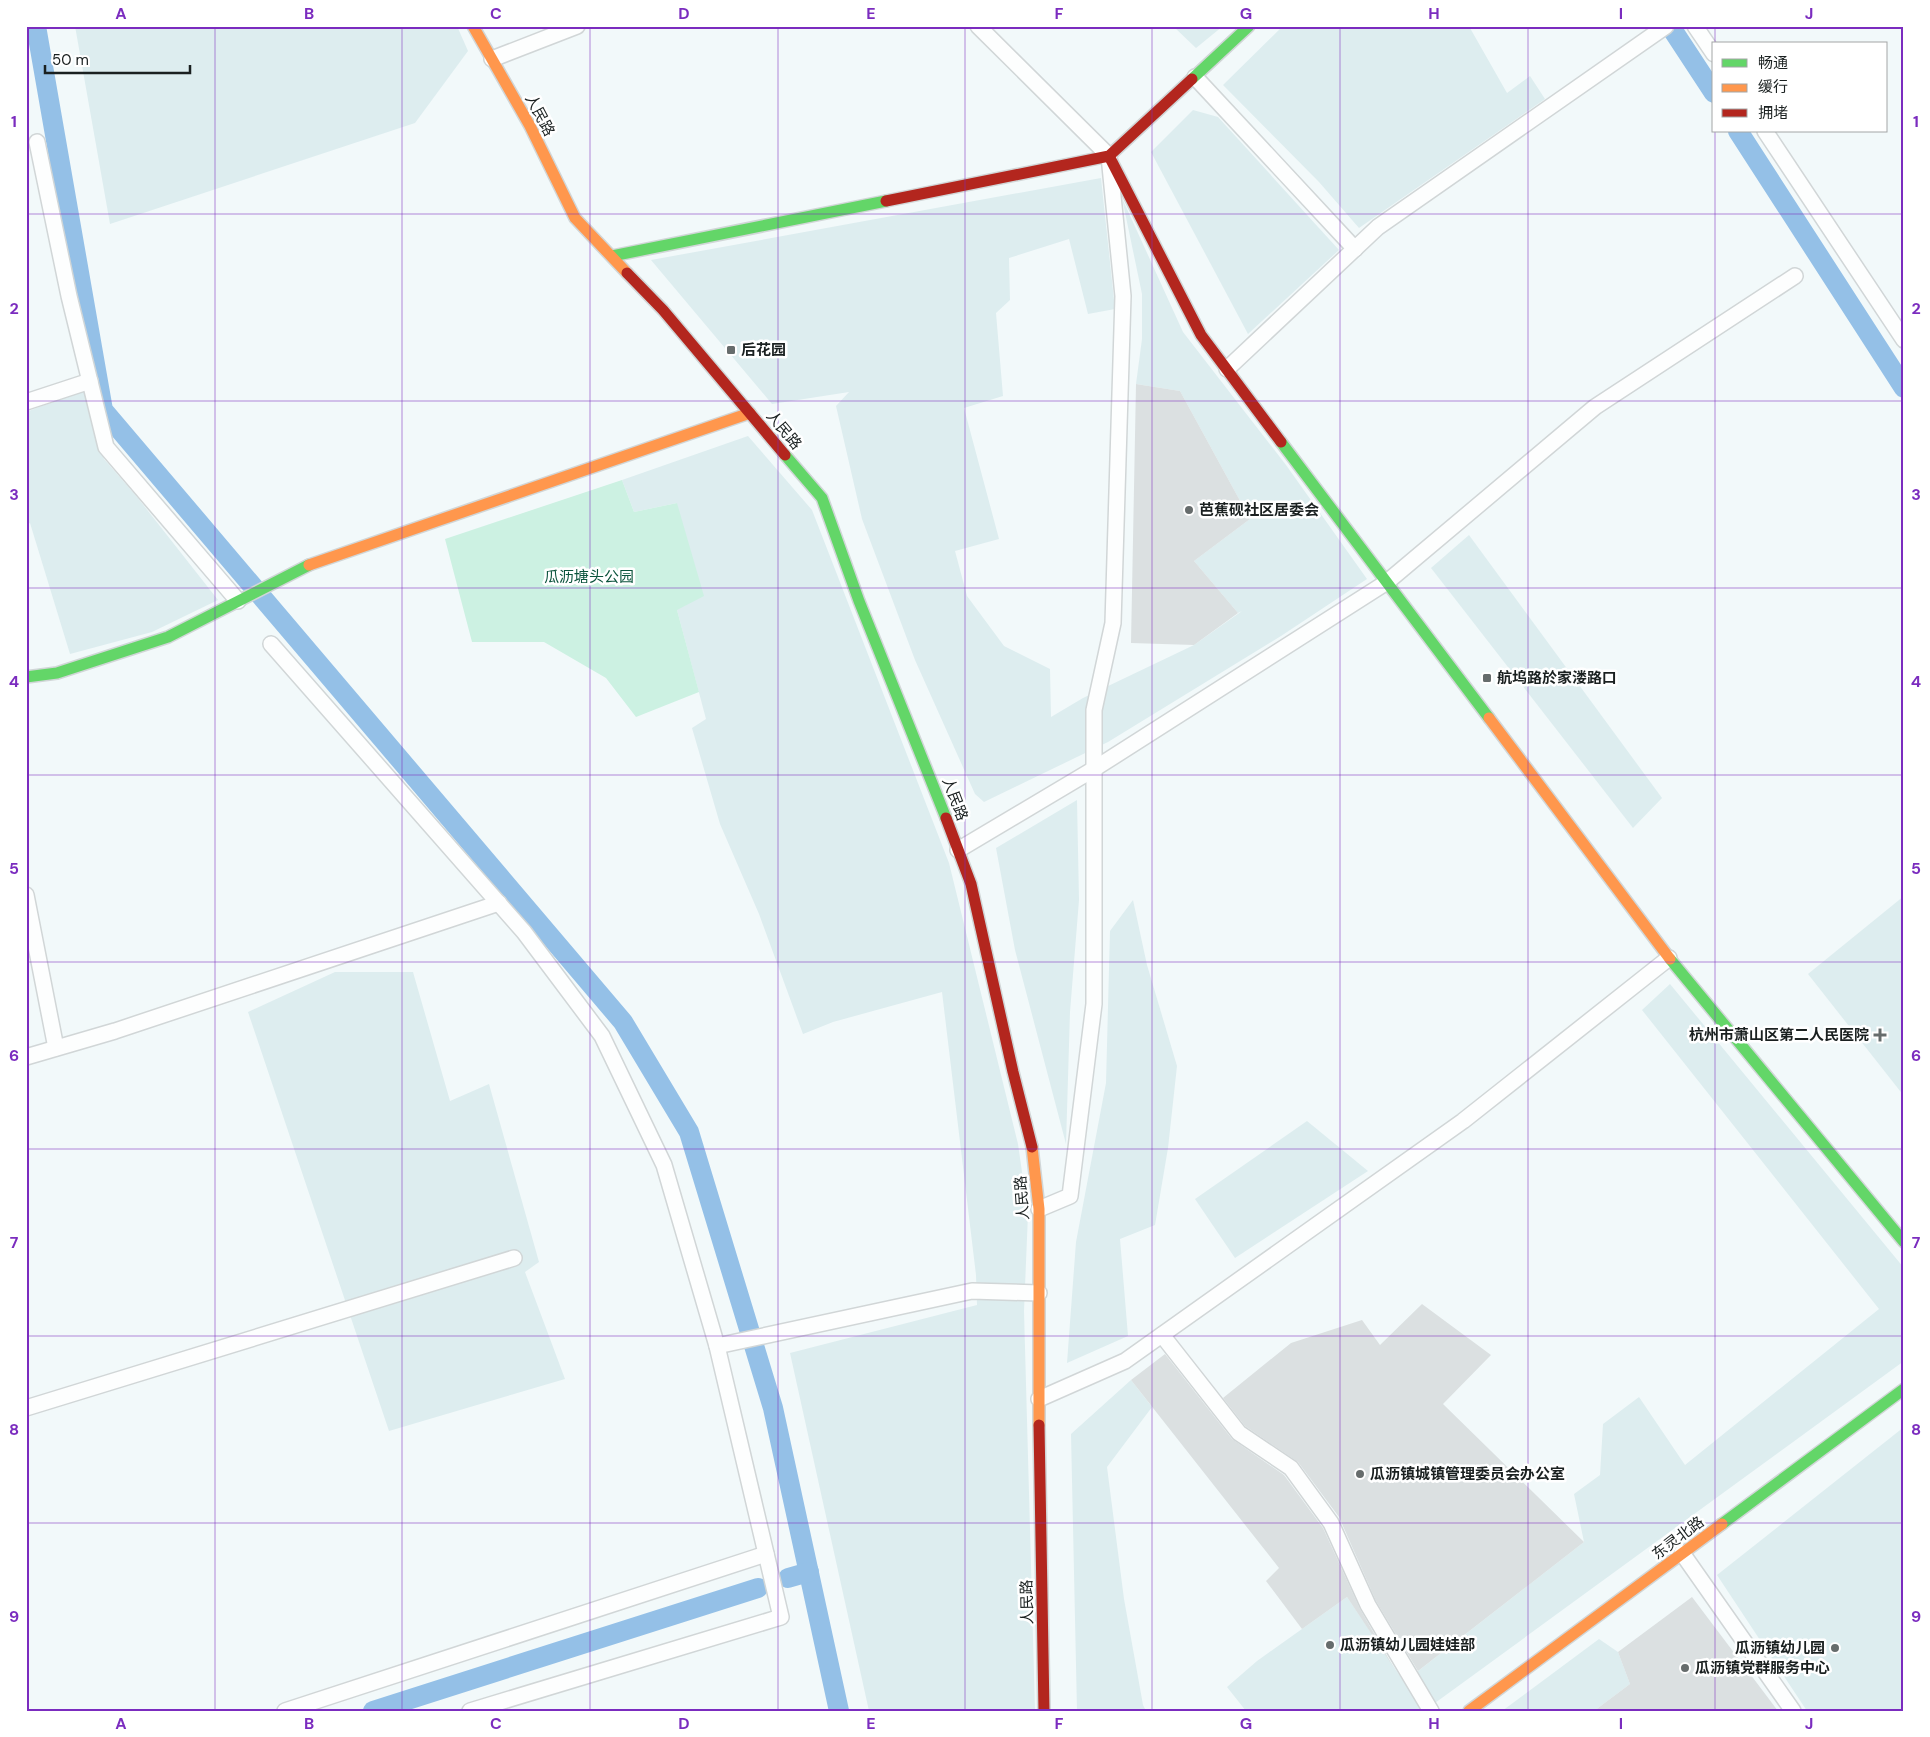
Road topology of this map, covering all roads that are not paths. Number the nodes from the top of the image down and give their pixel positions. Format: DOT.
graph roads {
  1 [pos="473,26"];
  2 [pos="577,26"];
  3 [pos="978,26"];
  4 [pos="1249,26"];
  5 [pos="1666,26"];
  6 [pos="1695,26"];
  7 [pos="1712,51"];
  8 [pos="492,60"];
  9 [pos="1194,77"];
  10 [pos="1766,132"];
  11 [pos="37,142"];
  12 [pos="1109,156"];
  13 [pos="1355,249"];
  14 [pos="612,256"];
  15 [pos="1795,276"];
  16 [pos="1904,340"];
  17 [pos="1227,369"];
  18 [pos="90,382"];
  19 [pos="26,402"];
  20 [pos="750,413"];
  21 [pos="1387,582"];
  22 [pos="238,600"];
  23 [pos="271,644"];
  24 [pos="26,677"];
  25 [pos="1094,769"];
  26 [pos="958,850"];
  27 [pos="26,895"];
  28 [pos="499,903"];
  29 [pos="1669,958"];
  30 [pos="56,1048"];
  31 [pos="26,1057"];
  32 [pos="1039,1209"];
  33 [pos="1904,1242"];
  34 [pos="514,1258"];
  35 [pos="1039,1293"];
  36 [pos="1162,1335"];
  37 [pos="718,1346"];
  38 [pos="1904,1389"];
  39 [pos="1039,1399"];
  40 [pos="26,1408"];
  41 [pos="1682,1553"];
  42 [pos="766,1554"];
  43 [pos="285,1711"];
  44 [pos="470,1711"];
  45 [pos="1044,1711"];
  46 [pos="1431,1711"];
  47 [pos="1469,1711"];
  48 [pos="1793,1711"];
  1 -- 8 [label="street, 人民路"];
  2 -- 8 [label="street"];
  3 -- 12 [label="street"];
  4 -- 9 [label="street"];
  5 -- 13 [label="street"];
  6 -- 7 [label="street"];
  8 -- 14 [label="street, 人民路"];
  9 -- 12 [label="street"];
  9 -- 13 [label="street"];
  10 -- 16 [label="street"];
  11 -- 18 [label="street"];
  12 -- 14 [label="street"];
  12 -- 17 [label="street"];
  12 -- 25 [label="street"];
  13 -- 17 [label="street"];
  14 -- 20 [label="street, 人民路"];
  15 -- 21 [label="street"];
  17 -- 21 [label="street"];
  18 -- 19 [label="street"];
  18 -- 22 [label="street"];
  20 -- 22 [label="street"];
  20 -- 26 [label="street, 人民路"];
  21 -- 25 [label="street"];
  21 -- 29 [label="street"];
  22 -- 24 [label="street"];
  23 -- 28 [label="street"];
  25 -- 26 [label="street"];
  25 -- 32 [label="street"];
  26 -- 32 [label="street, 人民路"];
  27 -- 30 [label="street"];
  28 -- 30 [label="street"];
  28 -- 37 [label="street"];
  29 -- 33 [label="street"];
  29 -- 36 [label="street"];
  30 -- 31 [label="street"];
  32 -- 35 [label="street, 人民路"];
  34 -- 40 [label="street"];
  35 -- 37 [label="street"];
  35 -- 39 [label="street, 人民路"];
  36 -- 39 [label="street"];
  36 -- 46 [label="street"];
  37 -- 42 [label="street"];
  38 -- 41 [label="street, 东灵北路"];
  39 -- 45 [label="street, 人民路"];
  41 -- 47 [label="street, 东灵北路"];
  41 -- 48 [label="street"];
  42 -- 43 [label="street"];
  42 -- 44 [label="street"];
}
